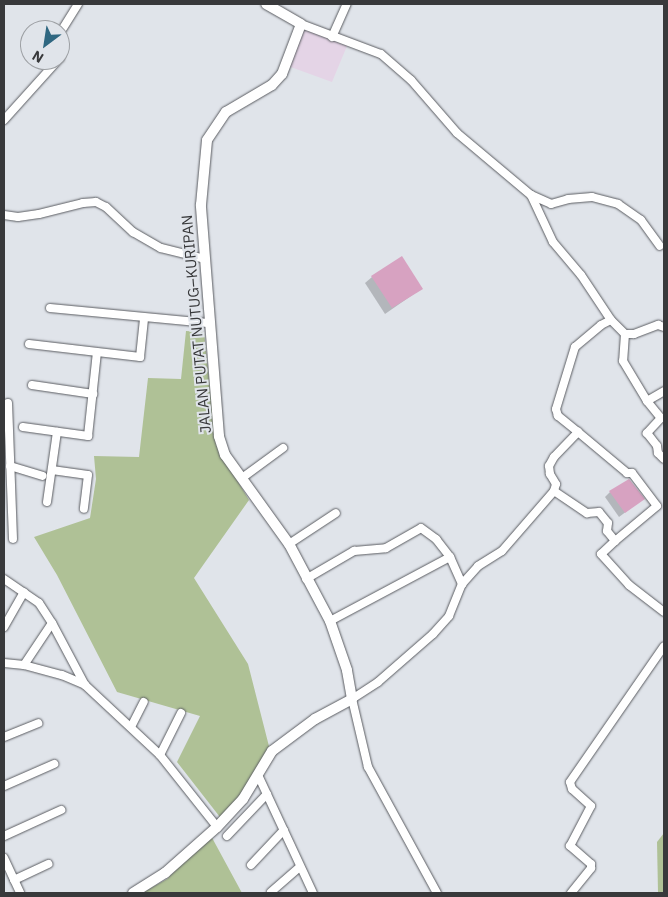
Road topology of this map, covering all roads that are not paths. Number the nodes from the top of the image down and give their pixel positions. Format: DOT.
graph roads {
  1 [pos="78,4"];
  2 [pos="266,4"];
  3 [pos="346,4"];
  4 [pos="68,20"];
  5 [pos="301,24"];
  6 [pos="332,37"];
  7 [pos="49,70"];
  8 [pos="4,120"];
  9 [pos="531,195"];
  10 [pos="4,215"];
  11 [pos="660,246"];
  12 [pos="205,259"];
  13 [pos="50,308"];
  14 [pos="144,318"];
  15 [pos="611,320"];
  16 [pos="210,323"];
  17 [pos="664,327"];
  18 [pos="625,334"];
  19 [pos="29,344"];
  20 [pos="97,352"];
  21 [pos="32,385"];
  22 [pos="664,391"];
  23 [pos="93,394"];
  24 [pos="647,401"];
  25 [pos="8,403"];
  26 [pos="23,427"];
  27 [pos="57,432"];
  28 [pos="578,432"];
  29 [pos="283,448"];
  30 [pos="664,459"];
  31 [pos="10,466"];
  32 [pos="52,470"];
  33 [pos="42,476"];
  34 [pos="242,478"];
  35 [pos="8,490"];
  36 [pos="554,491"];
  37 [pos="48,502"];
  38 [pos="661,505"];
  39 [pos="84,509"];
  40 [pos="336,513"];
  41 [pos="13,539"];
  42 [pos="615,541"];
  43 [pos="289,544"];
  44 [pos="450,557"];
  45 [pos="4,579"];
  46 [pos="306,579"];
  47 [pos="462,584"];
  48 [pos="24,592"];
  49 [pos="664,612"];
  50 [pos="330,621"];
  51 [pos="52,622"];
  52 [pos="4,627"];
  53 [pos="664,646"];
  54 [pos="4,663"];
  55 [pos="24,665"];
  56 [pos="85,685"];
  57 [pos="352,699"];
  58 [pos="144,702"];
  59 [pos="181,713"];
  60 [pos="38,723"];
  61 [pos="131,727"];
  62 [pos="4,737"];
  63 [pos="160,755"];
  64 [pos="54,764"];
  65 [pos="258,775"];
  66 [pos="4,786"];
  67 [pos="267,794"];
  68 [pos="61,810"];
  69 [pos="218,827"];
  70 [pos="284,830"];
  71 [pos="4,836"];
  72 [pos="227,836"];
  73 [pos="4,858"];
  74 [pos="48,864"];
  75 [pos="251,865"];
  76 [pos="300,867"];
  77 [pos="14,880"];
  78 [pos="271,892"];
  79 [pos="20,893"];
  80 [pos="133,893"];
  81 [pos="313,893"];
  82 [pos="437,893"];
  83 [pos="571,893"];
  1 -- 4 [label="street"];
  2 -- 5 [label="street"];
  3 -- 6 [label="street"];
  5 -- 6 [label="street"];
  5 -- 12 [label="street, JALAN PUTAT NUTUG–KURIPAN"];
  6 -- 9 [label="street"];
  7 -- 8 [label="street"];
  9 -- 11 [label="street"];
  9 -- 15 [label="street"];
  10 -- 12 [label="street"];
  12 -- 16 [label="street, JALAN PUTAT NUTUG–KURIPAN"];
  13 -- 14 [label="street"];
  14 -- 16 [label="street"];
  14 -- 20 [label="street"];
  15 -- 18 [label="street"];
  15 -- 28 [label="street"];
  16 -- 34 [label="street, JALAN PUTAT NUTUG–KURIPAN"];
  17 -- 18 [label="street"];
  18 -- 24 [label="street"];
  19 -- 20 [label="street"];
  20 -- 23 [label="street"];
  21 -- 23 [label="street"];
  22 -- 24 [label="street"];
  23 -- 27 [label="street"];
  24 -- 30 [label="street"];
  25 -- 31 [label="street"];
  26 -- 27 [label="street"];
  27 -- 32 [label="street"];
  28 -- 36 [label="street"];
  28 -- 38 [label="street"];
  29 -- 34 [label="street"];
  31 -- 33 [label="street"];
  31 -- 35 [label="street"];
  32 -- 37 [label="street"];
  32 -- 39 [label="street"];
  34 -- 43 [label="street, JALAN PUTAT NUTUG–KURIPAN"];
  35 -- 41 [label="street"];
  36 -- 42 [label="street"];
  36 -- 47 [label="street"];
  38 -- 42 [label="street"];
  40 -- 43 [label="street"];
  42 -- 49 [label="street"];
  43 -- 46 [label="street, JALAN PUTAT NUTUG–KURIPAN"];
  44 -- 46 [label="street"];
  44 -- 47 [label="street"];
  44 -- 50 [label="street"];
  45 -- 48 [label="street"];
  46 -- 50 [label="street, JALAN PUTAT NUTUG–KURIPAN"];
  47 -- 57 [label="street"];
  48 -- 51 [label="street"];
  48 -- 52 [label="street"];
  50 -- 57 [label="street, JALAN PUTAT NUTUG–KURIPAN"];
  51 -- 55 [label="street"];
  51 -- 56 [label="street"];
  53 -- 83 [label="street"];
  54 -- 55 [label="street"];
  55 -- 56 [label="street"];
  56 -- 61 [label="street"];
  57 -- 65 [label="street"];
  57 -- 82 [label="street"];
  58 -- 61 [label="street"];
  59 -- 63 [label="street"];
  60 -- 62 [label="street"];
  61 -- 63 [label="street"];
  63 -- 69 [label="street"];
  64 -- 66 [label="street"];
  65 -- 67 [label="street"];
  65 -- 69 [label="street"];
  67 -- 70 [label="street"];
  67 -- 72 [label="street"];
  68 -- 71 [label="street"];
  69 -- 80 [label="street"];
  70 -- 75 [label="street"];
  70 -- 76 [label="street"];
  73 -- 77 [label="street"];
  74 -- 77 [label="street"];
  76 -- 78 [label="street"];
  76 -- 81 [label="street"];
  77 -- 79 [label="street"];
}
